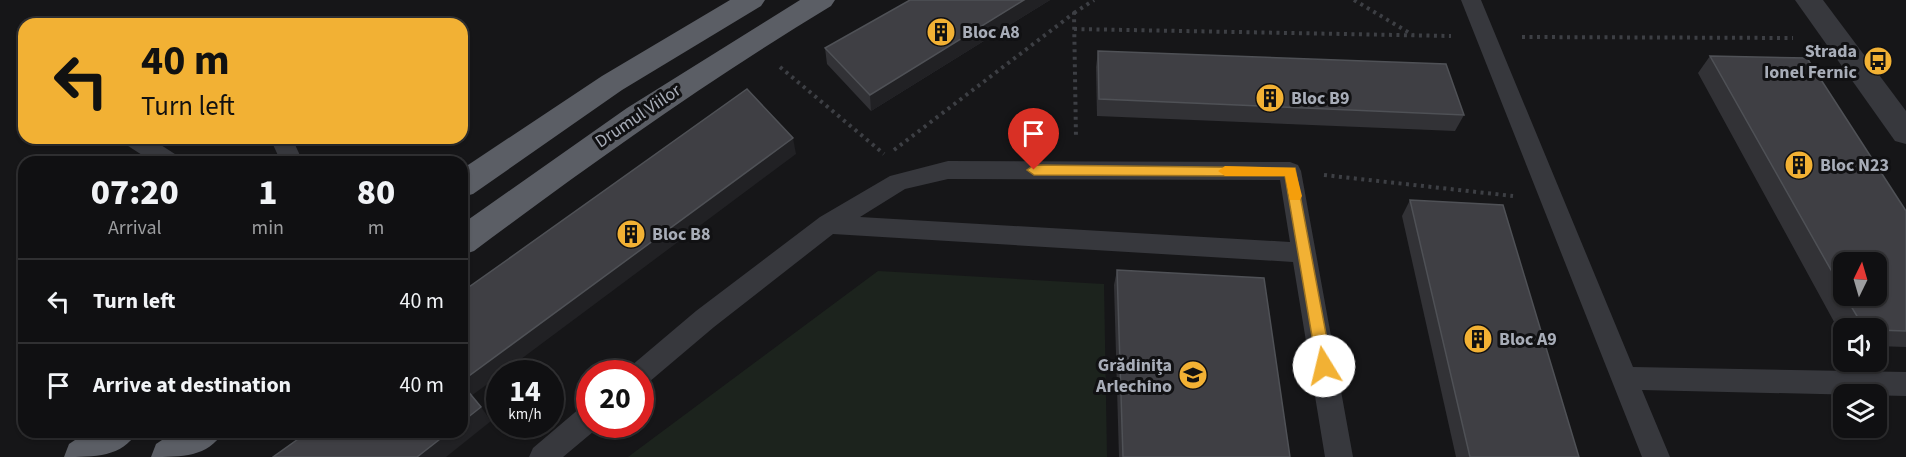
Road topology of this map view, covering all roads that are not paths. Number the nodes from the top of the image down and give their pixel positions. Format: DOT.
graph roads {
  1 [pos="751,0"];
  2 [pos="821,0"];
  3 [pos="1471,0"];
  4 [pos="1809,0"];
  5 [pos="1906,133"];
  6 [pos="142,144"];
  7 [pos="161,156"];
  8 [pos="468,181"];
  9 [pos="828,224"];
  10 [pos="468,238"];
  11 [pos="1305,253"];
  12 [pos="654,362"];
  13 [pos="1624,378"];
  14 [pos="1906,384"];
  15 [pos="576,433"];
  16 [pos="110,438"];
  17 [pos="196,438"];
  18 [pos="563,447"];
  19 [pos="83,457"];
  20 [pos="170,457"];
  21 [pos="543,457"];
  22 [pos="1339,457"];
  23 [pos="1656,457"];
  1 -- 8 [label="highway"];
  2 -- 10 [label="highway, Drumul Viilor"];
  3 -- 13 [label="lane"];
  4 -- 5 [label="street"];
  6 -- 7 [label="lane"];
  9 -- 11 [label="lane"];
  9 -- 11 [label="lane"];
  9 -- 12 [label="lane"];
  11 -- 22 [label="lane"];
  13 -- 14 [label="lane"];
  13 -- 23 [label="lane"];
  15 -- 18 [label="lane"];
  16 -- 19 [label="highway"];
  17 -- 20 [label="highway"];
  18 -- 21 [label="lane"];
}
